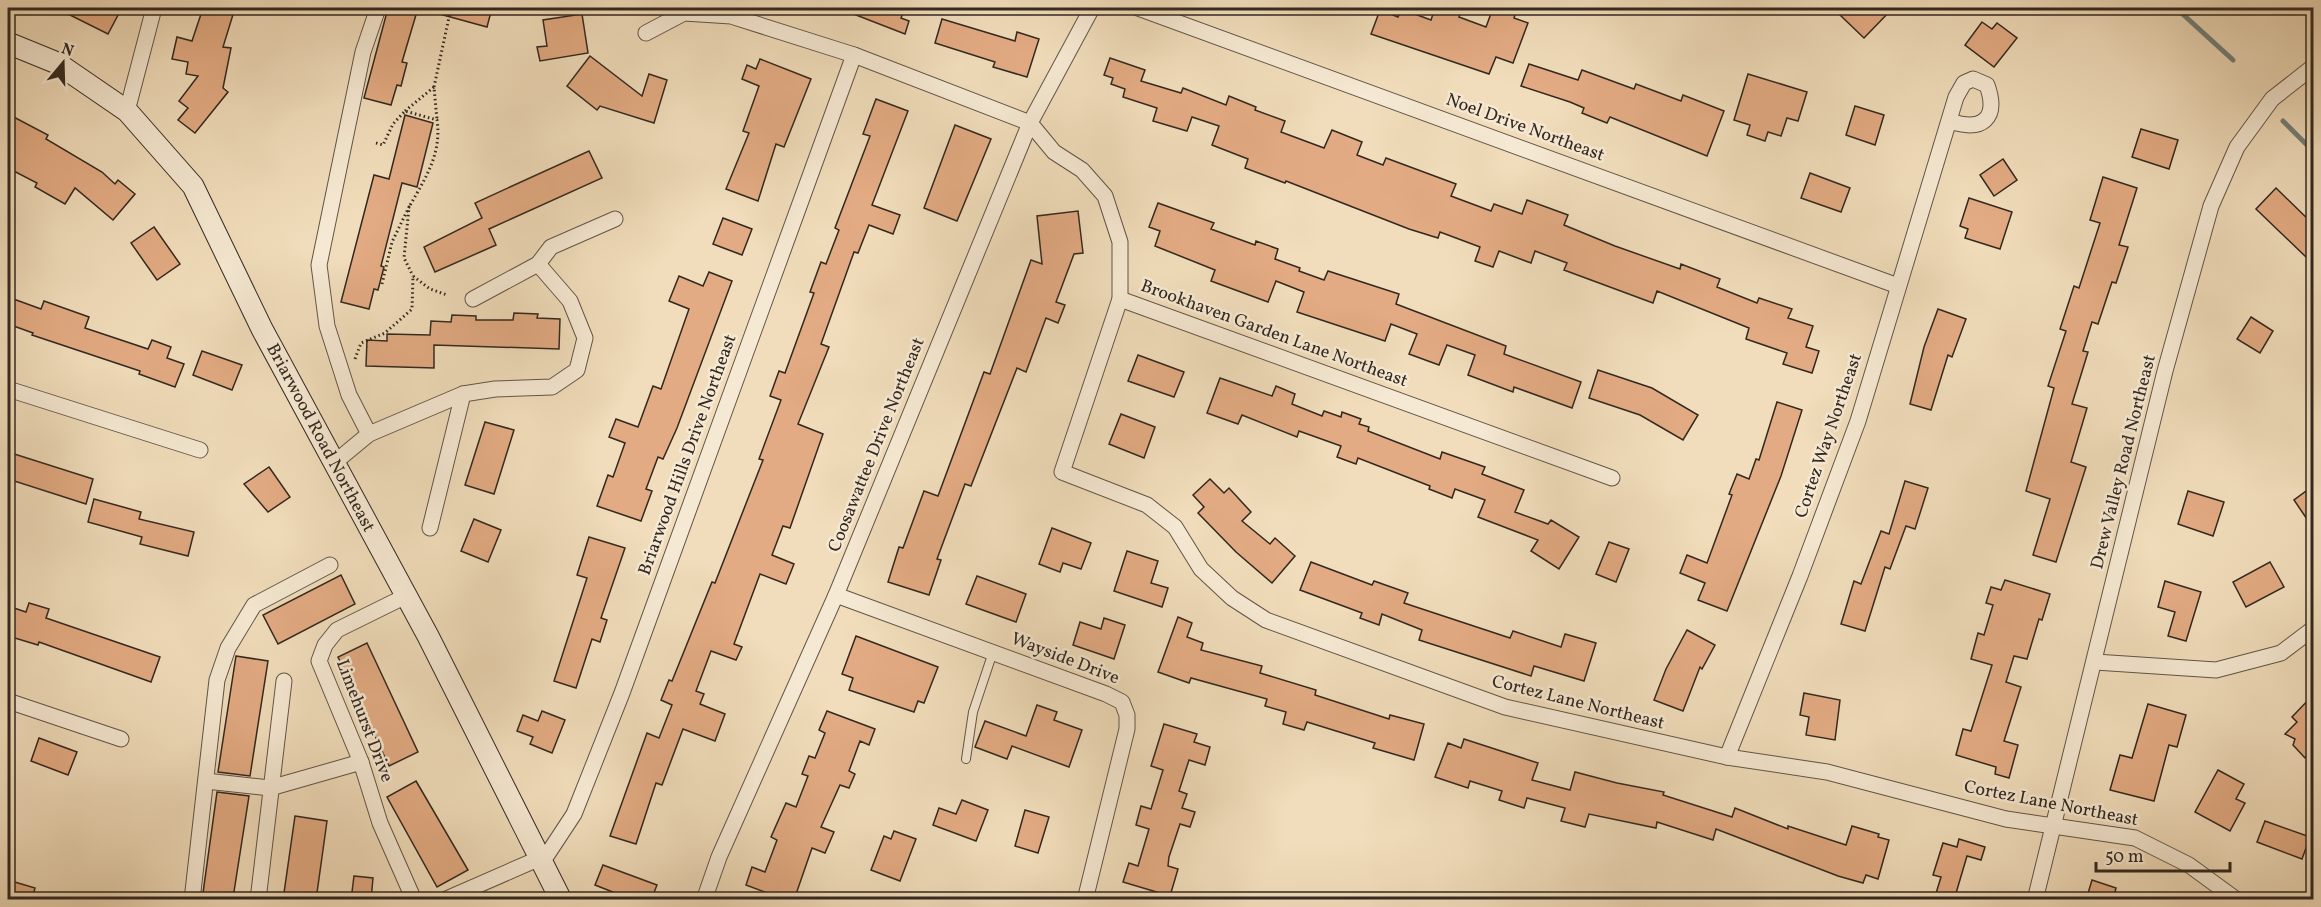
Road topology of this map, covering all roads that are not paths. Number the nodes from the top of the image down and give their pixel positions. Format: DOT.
graph roads {
  1 [pos="153,8"];
  2 [pos="378,8"];
  3 [pos="1092,8"];
  4 [pos="1137,8"];
  5 [pos="646,33"];
  6 [pos="8,43"];
  7 [pos="854,55"];
  8 [pos="2313,66"];
  9 [pos="127,111"];
  10 [pos="1950,121"];
  11 [pos="1030,123"];
  12 [pos="615,219"];
  13 [pos="538,264"];
  14 [pos="1898,286"];
  15 [pos="473,298"];
  16 [pos="1120,298"];
  17 [pos="8,389"];
  18 [pos="463,394"];
  19 [pos="369,434"];
  20 [pos="200,450"];
  21 [pos="334,463"];
  22 [pos="1612,478"];
  23 [pos="429,528"];
  24 [pos="330,564"];
  25 [pos="837,595"];
  26 [pos="406,596"];
  27 [pos="2313,628"];
  28 [pos="993,652"];
  29 [pos="2095,662"];
  30 [pos="284,681"];
  31 [pos="8,701"];
  32 [pos="121,739"];
  33 [pos="1727,757"];
  34 [pos="966,759"];
  35 [pos="361,762"];
  36 [pos="206,781"];
  37 [pos="270,788"];
  38 [pos="2054,826"];
  39 [pos="540,856"];
  40 [pos="192,900"];
  41 [pos="258,900"];
  42 [pos="414,900"];
  43 [pos="444,900"];
  44 [pos="561,900"];
  45 [pos="704,900"];
  46 [pos="1085,900"];
  47 [pos="2035,900"];
  48 [pos="2237,900"];
  1 -- 9 [label="street"];
  2 -- 19 [label="street"];
  3 -- 11 [label="street, Coosawattee Drive Northeast"];
  4 -- 14 [label="street, Noel Drive Northeast"];
  5 -- 7 [label="street"];
  6 -- 9 [label="street, Briarwood Road Northeast"];
  7 -- 11 [label="street"];
  7 -- 39 [label="street, Briarwood Hills Drive Northeast"];
  8 -- 29 [label="street, Drew Valley Road Northeast"];
  9 -- 21 [label="street, Briarwood Road Northeast"];
  10 -- 14 [label="street, Cortez Way Northeast"];
  11 -- 16 [label="street, Brookhaven Garden Lane Northeast"];
  11 -- 25 [label="street, Coosawattee Drive Northeast"];
  12 -- 13 [label="street"];
  13 -- 15 [label="street"];
  13 -- 18 [label="street"];
  14 -- 33 [label="street, Cortez Way Northeast"];
  16 -- 22 [label="street, Brookhaven Garden Lane Northeast"];
  16 -- 33 [label="street, Cortez Lane Northeast"];
  17 -- 20 [label="street"];
  18 -- 19 [label="street"];
  18 -- 23 [label="street"];
  19 -- 21 [label="street"];
  21 -- 26 [label="street, Briarwood Road Northeast"];
  24 -- 36 [label="street"];
  25 -- 28 [label="street, Wayside Drive"];
  25 -- 45 [label="street, Coosawattee Drive Northeast"];
  26 -- 35 [label="street, Limehurst Drive"];
  26 -- 39 [label="street, Briarwood Road Northeast"];
  27 -- 29 [label="street"];
  28 -- 34 [label="lane"];
  28 -- 46 [label="street, Wayside Drive"];
  29 -- 38 [label="street, Drew Valley Road Northeast"];
  30 -- 37 [label="street"];
  31 -- 32 [label="street"];
  33 -- 38 [label="street, Cortez Lane Northeast"];
  35 -- 37 [label="street"];
  35 -- 42 [label="street, Limehurst Drive"];
  36 -- 37 [label="street"];
  36 -- 40 [label="street"];
  37 -- 41 [label="street"];
  38 -- 47 [label="street, Drew Valley Road Northeast"];
  38 -- 48 [label="street, Cortez Lane Northeast"];
  39 -- 43 [label="street"];
  39 -- 44 [label="street, Briarwood Road Northeast"];
}
